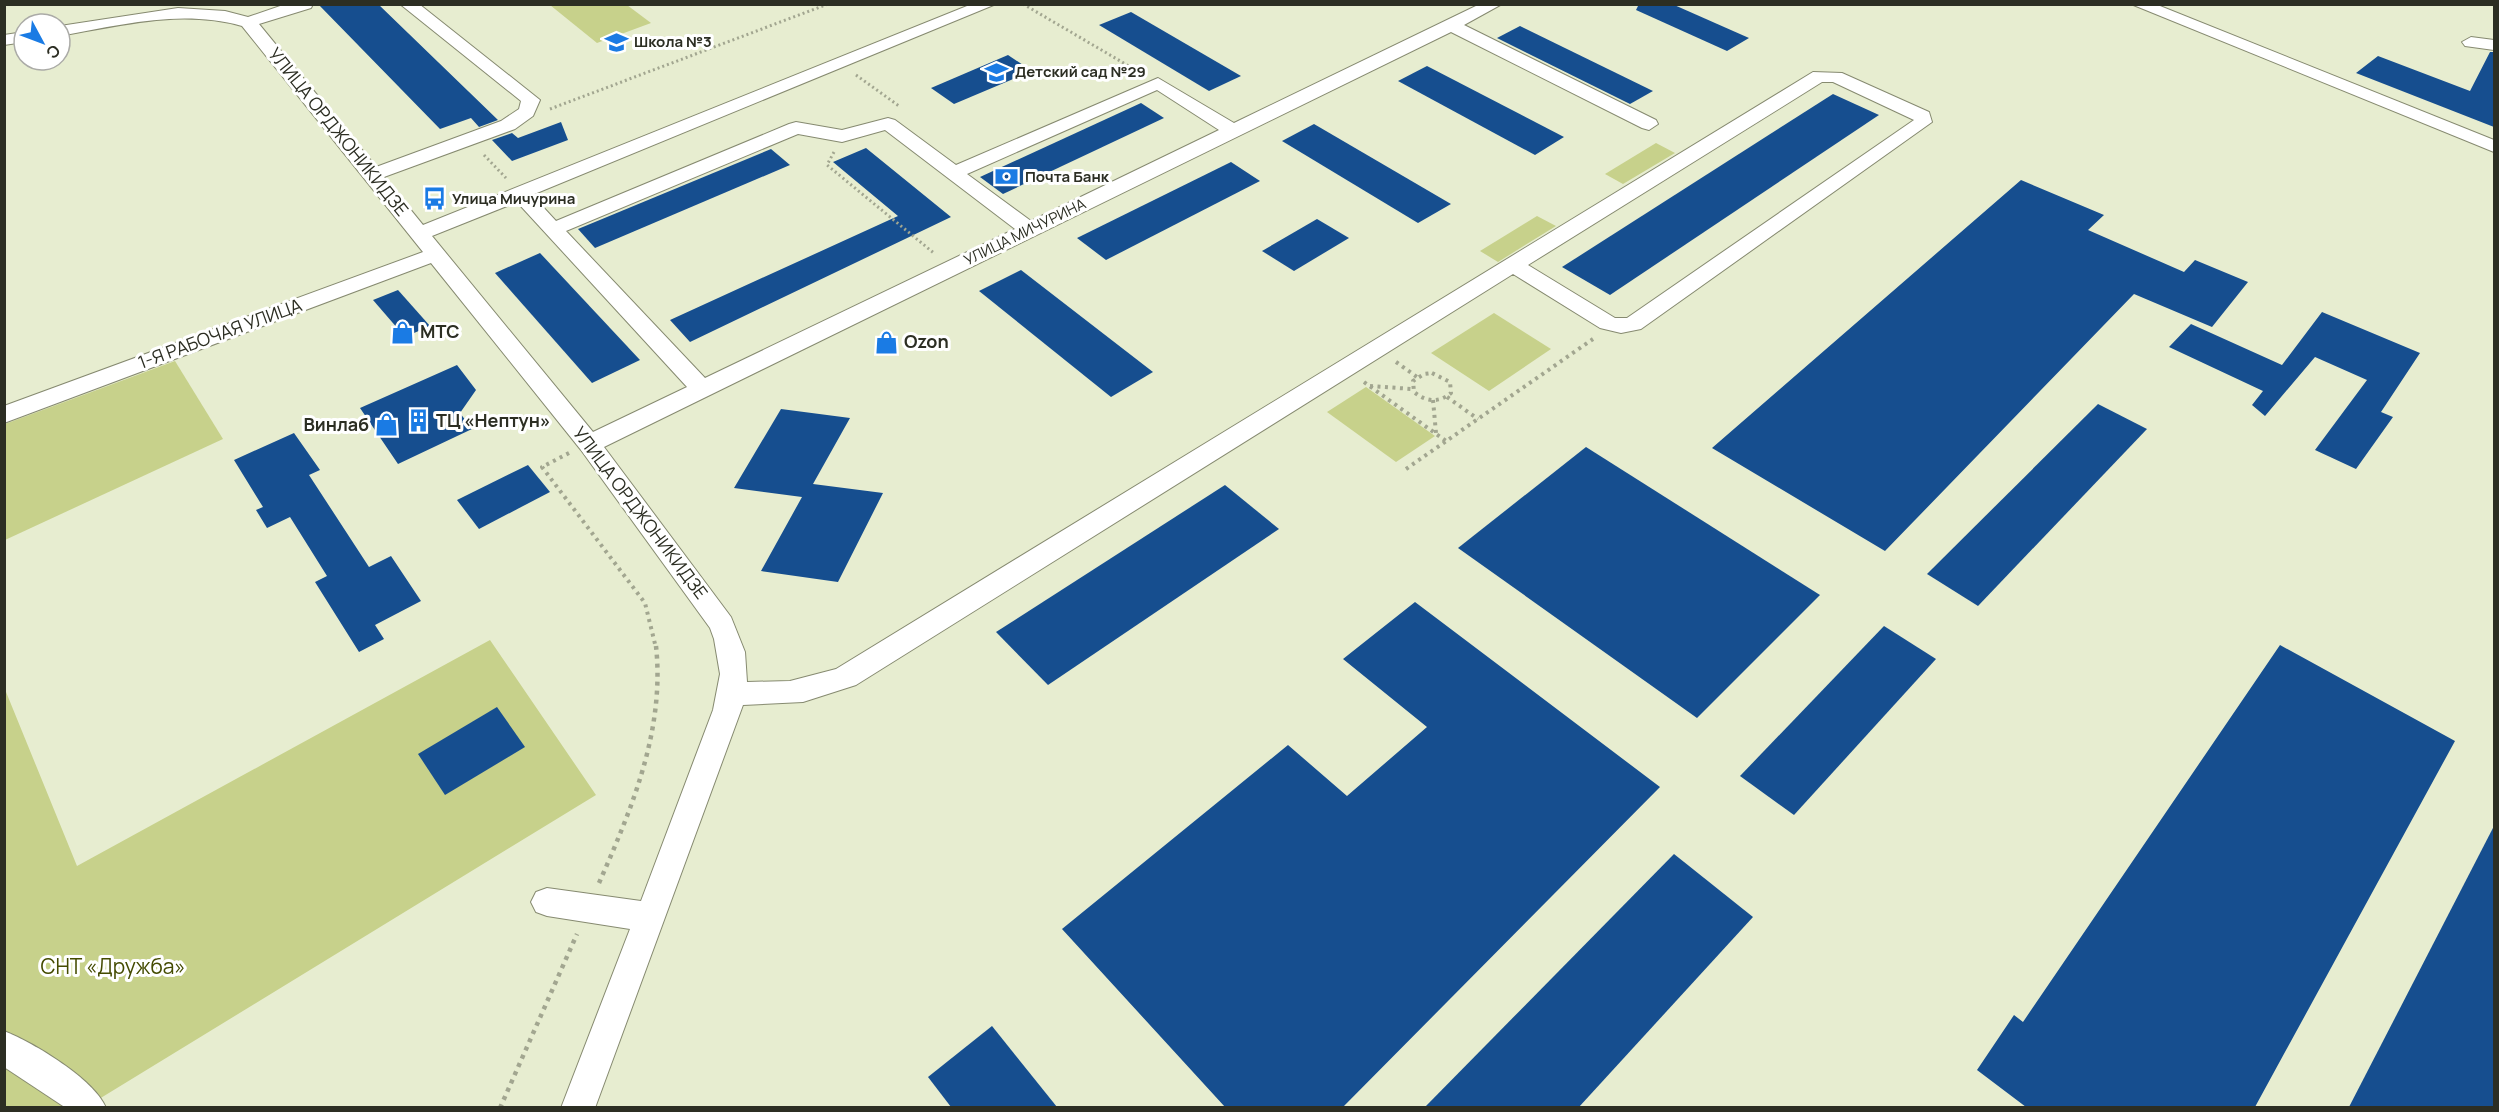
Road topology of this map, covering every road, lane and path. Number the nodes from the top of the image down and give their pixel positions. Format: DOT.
graph roads {
  1 [pos="305,4"];
  2 [pos="408,4"];
  3 [pos="828,4"];
  4 [pos="988,4"];
  5 [pos="1023,4"];
  6 [pos="1494,4"];
  7 [pos="2139,4"];
  8 [pos="238,13"];
  9 [pos="1451,25"];
  10 [pos="72,29"];
  11 [pos="2471,42"];
  12 [pos="2494,45"];
  13 [pos="1158,83"];
  14 [pos="508,124"];
  15 [pos="1649,124"];
  16 [pos="1233,131"];
  17 [pos="842,136"];
  18 [pos="470,138"];
  19 [pos="2494,146"];
  20 [pos="954,173"];
  21 [pos="372,175"];
  22 [pos="520,194"];
  23 [pos="553,229"];
  24 [pos="1030,230"];
  25 [pos="420,234"];
  26 [pos="436,254"];
  27 [pos="1513,265"];
  28 [pos="952,267"];
  29 [pos="1613,325"];
  30 [pos="1390,358"];
  31 [pos="1417,377"];
  32 [pos="1359,379"];
  33 [pos="1369,386"];
  34 [pos="702,388"];
  35 [pos="1412,389"];
  36 [pos="1447,397"];
  37 [pos="1433,400"];
  38 [pos="4,415"];
  39 [pos="1478,419"];
  40 [pos="1436,433"];
  41 [pos="1446,441"];
  42 [pos="589,444"];
  43 [pos="1406,469"];
  44 [pos="733,693"];
  45 [pos="547,902"];
  46 [pos="588,908"];
  47 [pos="651,917"];
  48 [pos="4,1047"];
  49 [pos="89,1107"];
  50 [pos="500,1107"];
  51 [pos="578,1107"];
  1 -- 8 [label="street"];
  2 -- 14 [label="street"];
  3 -- 14 [label="path"];
  4 -- 22 [label="street"];
  5 -- 13 [label="path"];
  6 -- 9 [label="street, УЛИЦА МИЧУРИНА"];
  7 -- 19 [label="street"];
  8 -- 10 [label="street"];
  8 -- 21 [label="street, УЛИЦА ОРДЖОНИКИДЗЕ"];
  9 -- 15 [label="street"];
  9 -- 16 [label="street, УЛИЦА МИЧУРИНА"];
  11 -- 12 [label="street"];
  13 -- 16 [label="street"];
  13 -- 20 [label="street"];
  14 -- 18 [label="street"];
  16 -- 24 [label="street, УЛИЦА МИЧУРИНА"];
  17 -- 20 [label="street"];
  17 -- 23 [label="street"];
  17 -- 28 [label="path"];
  18 -- 21 [label="street"];
  18 -- 22 [label="path"];
  20 -- 24 [label="street"];
  21 -- 25 [label="street, УЛИЦА ОРДЖОНИКИДЗЕ"];
  22 -- 23 [label="street"];
  22 -- 25 [label="street"];
  23 -- 34 [label="street"];
  24 -- 28 [label="street, УЛИЦА МИЧУРИНА"];
  25 -- 26 [label="street, УЛИЦА ОРДЖОНИКИДЗЕ"];
  26 -- 38 [label="street, 1-Я РАБОЧАЯ УЛИЦА"];
  26 -- 42 [label="street, УЛИЦА ОРДЖОНИКИДЗЕ"];
  27 -- 29 [label="street"];
  27 -- 29 [label="street"];
  27 -- 44 [label="street"];
  28 -- 34 [label="street, УЛИЦА МИЧУРИНА"];
  29 -- 39 [label="path"];
  30 -- 31 [label="path"];
  31 -- 35 [label="path"];
  31 -- 36 [label="path"];
  32 -- 33 [label="path"];
  33 -- 35 [label="path"];
  33 -- 40 [label="path"];
  34 -- 42 [label="street, УЛИЦА МИЧУРИНА"];
  35 -- 37 [label="path"];
  36 -- 37 [label="path"];
  36 -- 39 [label="path"];
  37 -- 40 [label="path"];
  39 -- 41 [label="path"];
  40 -- 41 [label="path"];
  41 -- 43 [label="path"];
  42 -- 44 [label="street, УЛИЦА ОРДЖОНИКИДЗЕ"];
  42 -- 46 [label="path"];
  44 -- 47 [label="street, УЛИЦА ОРДЖОНИКИДЗЕ"];
  45 -- 46 [label="street"];
  46 -- 47 [label="street"];
  46 -- 50 [label="path"];
  47 -- 51 [label="street, УЛИЦА ОРДЖОНИКИДЗЕ"];
  48 -- 49 [label="street"];
}
